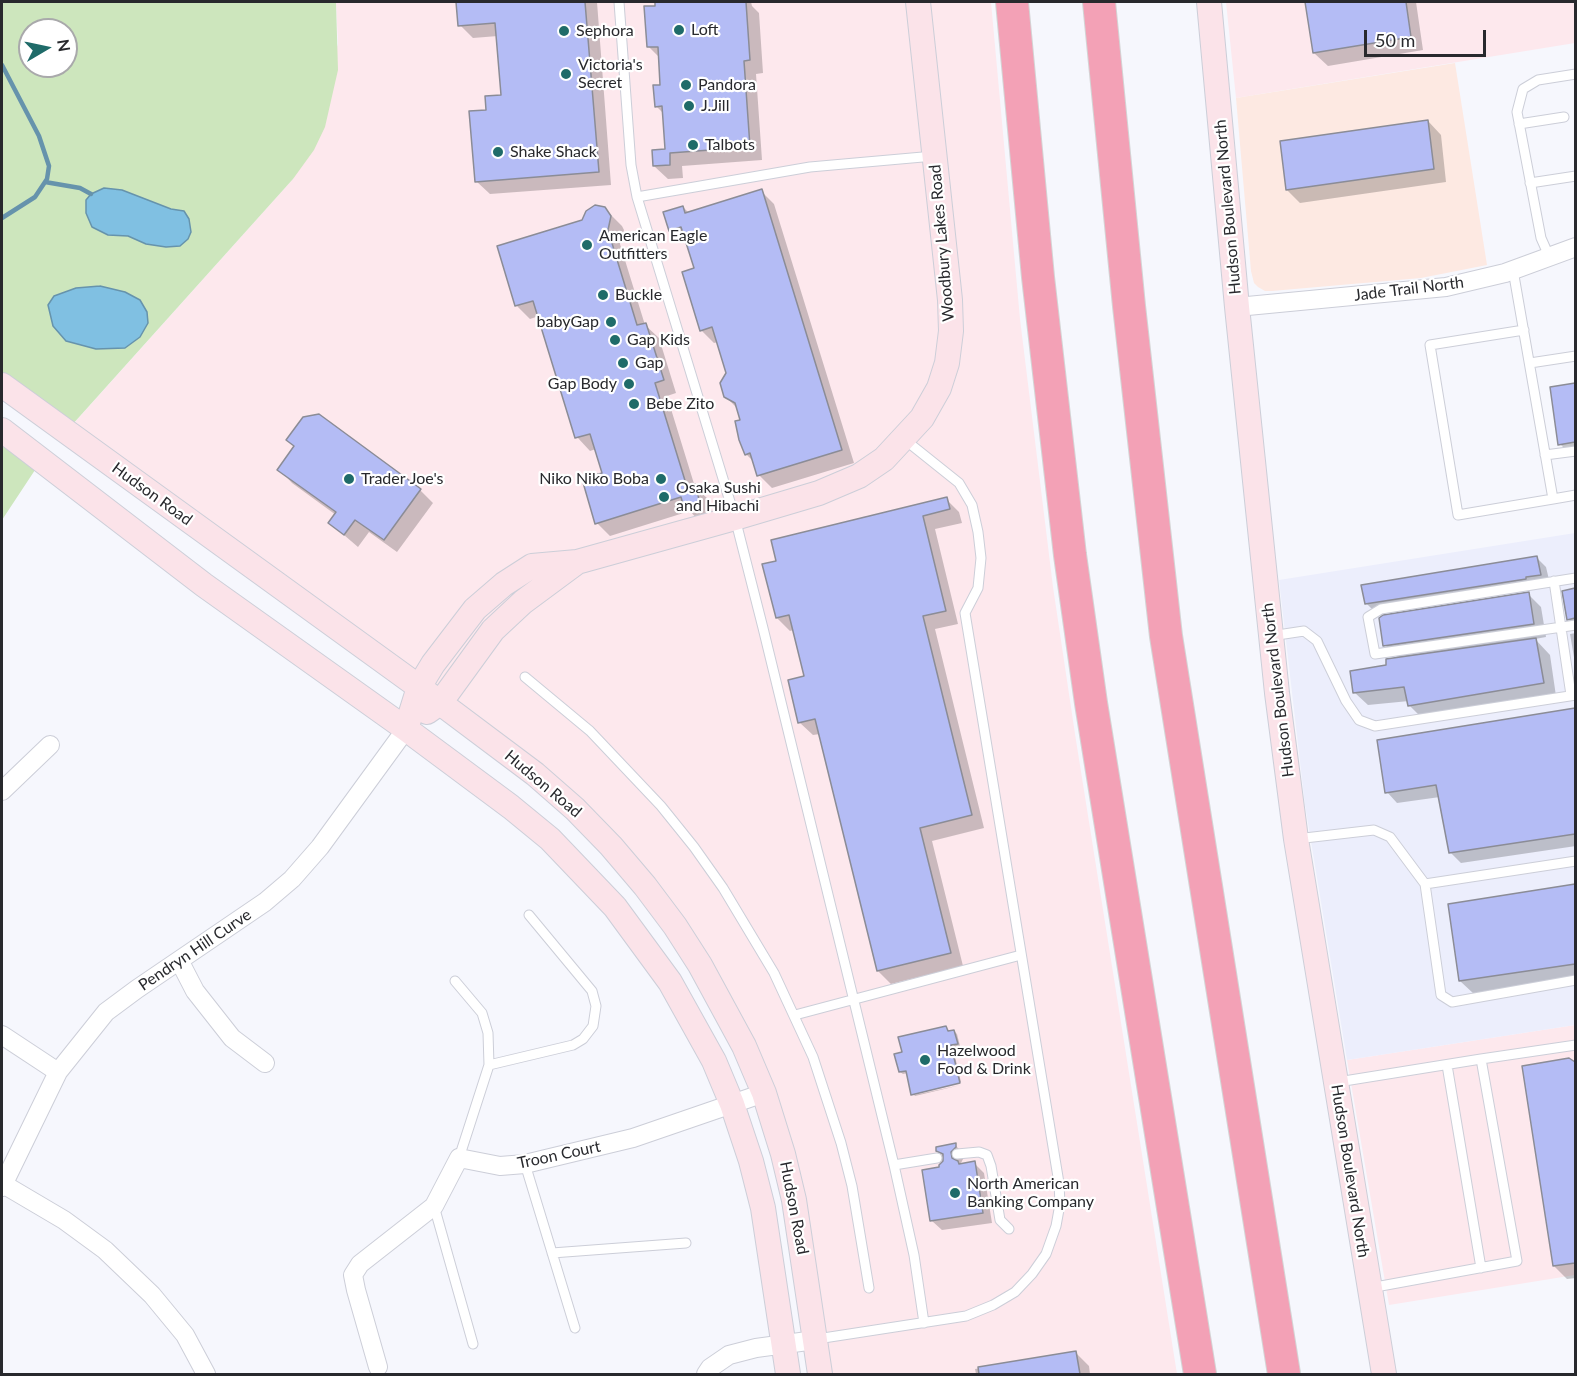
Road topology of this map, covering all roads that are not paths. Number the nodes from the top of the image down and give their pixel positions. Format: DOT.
graph roads {
  1 [pos="619,2"];
  2 [pos="918,2"];
  3 [pos="1012,2"];
  4 [pos="1099,2"];
  5 [pos="1209,2"];
  6 [pos="1575,74"];
  7 [pos="1564,117"];
  8 [pos="1519,124"];
  9 [pos="934,156"];
  10 [pos="1575,176"];
  11 [pos="1530,183"];
  12 [pos="637,197"];
  13 [pos="1575,247"];
  14 [pos="1549,256"];
  15 [pos="1513,270"];
  16 [pos="1237,307"];
  17 [pos="1524,330"];
  18 [pos="1575,356"];
  19 [pos="1530,363"];
  20 [pos="2,385"];
  21 [pos="2,430"];
  22 [pos="904,440"];
  23 [pos="1575,451"];
  24 [pos="1545,455"];
  25 [pos="1575,495"];
  26 [pos="1552,499"];
  27 [pos="735,518"];
  28 [pos="577,562"];
  29 [pos="1575,578"];
  30 [pos="1554,581"];
  31 [pos="1575,625"];
  32 [pos="1562,627"];
  33 [pos="1271,636"];
  34 [pos="525,677"];
  35 [pos="418,687"];
  36 [pos="1573,695"];
  37 [pos="440,703"];
  38 [pos="406,729"];
  39 [pos="51,745"];
  40 [pos="2,791"];
  41 [pos="1296,839"];
  42 [pos="1575,861"];
  43 [pos="1425,884"];
  44 [pos="529,915"];
  45 [pos="1021,955"];
  46 [pos="180,962"];
  47 [pos="1575,980"];
  48 [pos="455,981"];
  49 [pos="854,999"];
  50 [pos="795,1015"];
  51 [pos="2,1035"];
  52 [pos="1575,1045"];
  53 [pos="1481,1059"];
  54 [pos="265,1063"];
  55 [pos="489,1065"];
  56 [pos="1447,1065"];
  57 [pos="58,1072"];
  58 [pos="1336,1082"];
  59 [pos="764,1093"];
  60 [pos="732,1104"];
  61 [pos="957,1154"];
  62 [pos="459,1158"];
  63 [pos="938,1158"];
  64 [pos="525,1164"];
  65 [pos="894,1165"];
  66 [pos="2,1185"];
  67 [pos="434,1206"];
  68 [pos="1009,1229"];
  69 [pos="686,1243"];
  70 [pos="552,1253"];
  71 [pos="1481,1268"];
  72 [pos="869,1288"];
  73 [pos="1370,1288"];
  74 [pos="924,1323"];
  75 [pos="575,1328"];
  76 [pos="815,1340"];
  77 [pos="473,1344"];
  78 [pos="783,1344"];
  79 [pos="378,1367"];
  80 [pos="206,1374"];
  81 [pos="706,1374"];
  82 [pos="788,1374"];
  83 [pos="820,1374"];
  84 [pos="1200,1374"];
  85 [pos="1284,1374"];
  86 [pos="1384,1374"];
  1 -- 12 [label="lane"];
  2 -- 9 [label="street, Woodbury Lakes Road"];
  3 -- 84 [label="highway"];
  4 -- 85 [label="highway"];
  5 -- 16 [label="street, Hudson Boulevard North"];
  6 -- 8 [label="lane"];
  7 -- 8 [label="lane"];
  8 -- 11 [label="lane"];
  9 -- 12 [label="lane"];
  9 -- 22 [label="street, Woodbury Lakes Road"];
  10 -- 11 [label="lane"];
  11 -- 14 [label="lane"];
  12 -- 27 [label="lane"];
  13 -- 14 [label="street, Jade Trail North"];
  14 -- 15 [label="street, Jade Trail North"];
  15 -- 16 [label="street, Jade Trail North"];
  15 -- 17 [label="lane"];
  16 -- 33 [label="street, Hudson Boulevard North"];
  17 -- 19 [label="lane"];
  17 -- 26 [label="lane"];
  18 -- 19 [label="lane"];
  19 -- 24 [label="lane"];
  20 -- 35 [label="street, Hudson Road"];
  21 -- 38 [label="street, Hudson Road"];
  22 -- 27 [label="street, Woodbury Lakes Road"];
  22 -- 45 [label="lane"];
  23 -- 24 [label="lane"];
  24 -- 26 [label="lane"];
  25 -- 26 [label="lane"];
  27 -- 28 [label="street, Woodbury Lakes Road"];
  27 -- 49 [label="lane"];
  28 -- 35 [label="street, Woodbury Lakes Road"];
  28 -- 37 [label="street"];
  29 -- 30 [label="lane"];
  30 -- 32 [label="lane"];
  30 -- 32 [label="lane"];
  31 -- 32 [label="lane"];
  32 -- 36 [label="lane"];
  33 -- 36 [label="lane"];
  33 -- 41 [label="street, Hudson Boulevard North"];
  34 -- 50 [label="lane"];
  35 -- 37 [label="street, Hudson Road"];
  35 -- 38 [label="street, Woodbury Lakes Road"];
  37 -- 38 [label="street"];
  37 -- 59 [label="street, Hudson Road"];
  38 -- 46 [label="street, Pendryn Hill Curve"];
  38 -- 60 [label="street, Hudson Road"];
  39 -- 40 [label="street"];
  41 -- 43 [label="lane"];
  41 -- 58 [label="street, Hudson Boulevard North"];
  42 -- 43 [label="lane"];
  43 -- 47 [label="lane"];
  44 -- 55 [label="lane"];
  45 -- 49 [label="lane"];
  45 -- 74 [label="lane"];
  46 -- 54 [label="street"];
  46 -- 57 [label="street, Pendryn Hill Curve"];
  48 -- 55 [label="lane"];
  49 -- 50 [label="lane"];
  49 -- 65 [label="lane"];
  50 -- 72 [label="lane"];
  51 -- 57 [label="street"];
  52 -- 53 [label="lane"];
  53 -- 56 [label="lane"];
  53 -- 71 [label="lane"];
  55 -- 62 [label="lane"];
  56 -- 58 [label="lane"];
  56 -- 71 [label="lane"];
  57 -- 66 [label="street, Pendryn Hill Curve"];
  58 -- 73 [label="street, Hudson Boulevard North"];
  59 -- 60 [label="street, Troon Court"];
  59 -- 76 [label="street, Hudson Road"];
  60 -- 64 [label="street, Troon Court"];
  60 -- 78 [label="street, Hudson Road"];
  61 -- 68 [label="lane"];
  62 -- 64 [label="street, Troon Court"];
  62 -- 67 [label="street"];
  63 -- 65 [label="lane"];
  64 -- 70 [label="lane"];
  65 -- 74 [label="lane"];
  66 -- 80 [label="street, Pendryn Hill Curve"];
  67 -- 77 [label="lane"];
  67 -- 79 [label="street"];
  69 -- 70 [label="lane"];
  70 -- 75 [label="lane"];
  71 -- 73 [label="lane"];
  73 -- 86 [label="street, Hudson Boulevard North"];
  74 -- 76 [label="lane"];
  76 -- 78 [label="street"];
  76 -- 83 [label="street, Hudson Road"];
  78 -- 81 [label="street"];
  78 -- 82 [label="street, Hudson Road"];
}
